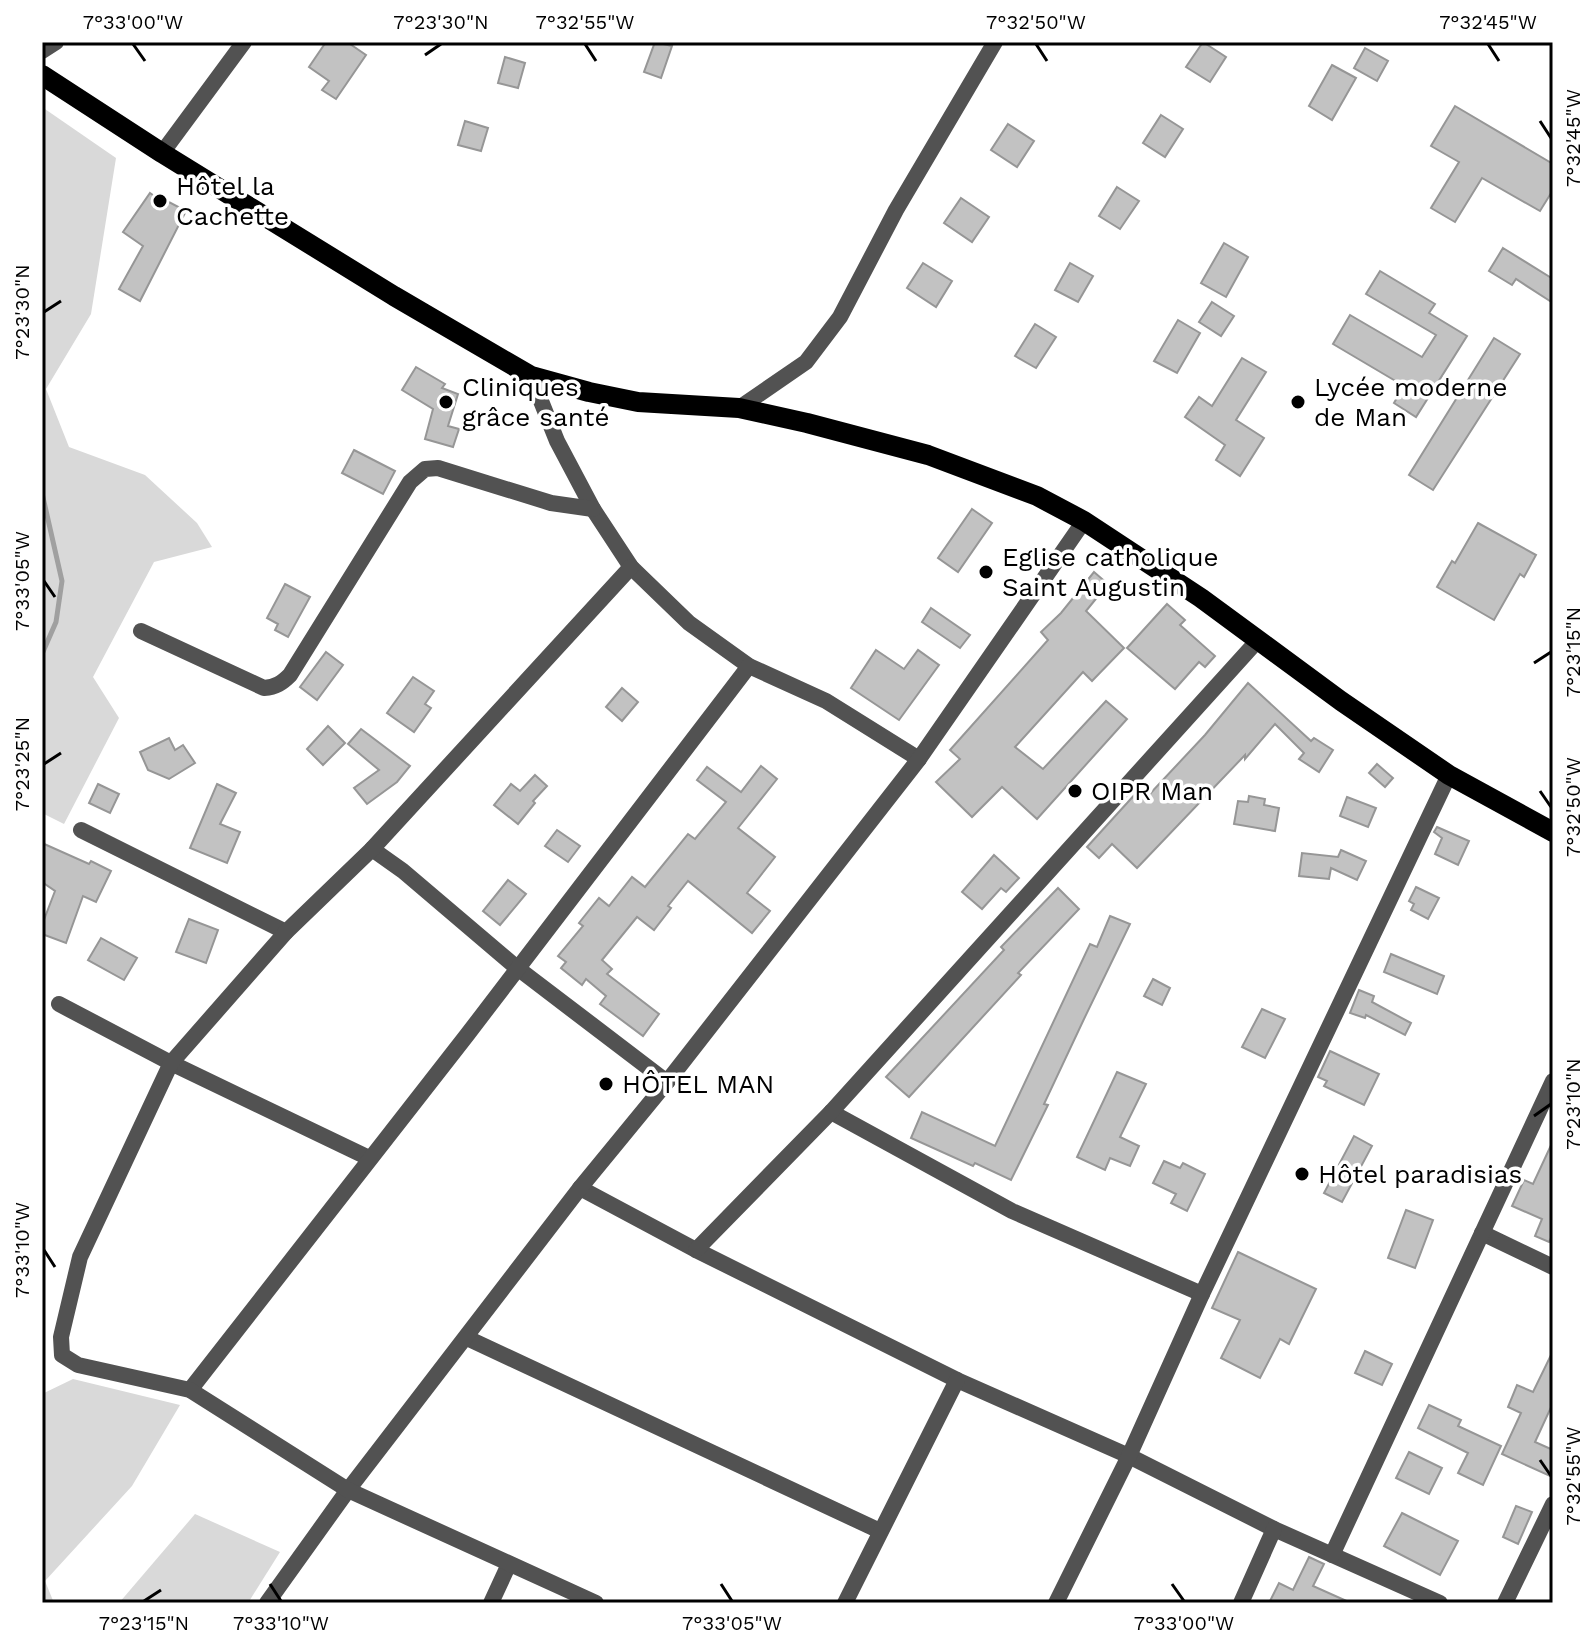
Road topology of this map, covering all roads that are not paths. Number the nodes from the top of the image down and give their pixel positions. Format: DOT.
graph roads {
  1 [pos="56,42"];
  2 [pos="244,42"];
  3 [pos="995,42"];
  4 [pos="42,51"];
  5 [pos="42,75"];
  6 [pos="162,153"];
  7 [pos="531,376"];
  8 [pos="739,408"];
  9 [pos="593,509"];
  10 [pos="1084,521"];
  11 [pos="631,567"];
  12 [pos="141,631"];
  13 [pos="1259,639"];
  14 [pos="749,666"];
  15 [pos="919,759"];
  16 [pos="1449,775"];
  17 [pos="81,830"];
  18 [pos="1553,832"];
  19 [pos="372,849"];
  20 [pos="286,932"];
  21 [pos="516,967"];
  22 [pos="59,1004"];
  23 [pos="171,1063"];
  24 [pos="1553,1081"];
  25 [pos="667,1082"];
  26 [pos="831,1112"];
  27 [pos="369,1158"];
  28 [pos="580,1188"];
  29 [pos="1482,1233"];
  30 [pos="696,1250"];
  31 [pos="1553,1267"];
  32 [pos="1202,1294"];
  33 [pos="467,1338"];
  34 [pos="957,1380"];
  35 [pos="190,1390"];
  36 [pos="1129,1456"];
  37 [pos="348,1490"];
  38 [pos="1553,1504"];
  39 [pos="1274,1529"];
  40 [pos="880,1531"];
  41 [pos="1332,1555"];
  42 [pos="509,1564"];
  43 [pos="267,1603"];
  44 [pos="491,1603"];
  45 [pos="596,1603"];
  46 [pos="845,1603"];
  47 [pos="1056,1603"];
  48 [pos="1241,1603"];
  49 [pos="1440,1603"];
  50 [pos="1505,1603"];
  1 -- 4 [label="street"];
  2 -- 6 [label="street"];
  3 -- 8 [label="street"];
  5 -- 6 [label="main road"];
  6 -- 7 [label="main road"];
  7 -- 8 [label="main road"];
  7 -- 9 [label="street"];
  8 -- 10 [label="main road"];
  9 -- 11 [label="street"];
  9 -- 12 [label="street"];
  10 -- 13 [label="main road"];
  10 -- 15 [label="street"];
  11 -- 14 [label="street"];
  11 -- 19 [label="street"];
  13 -- 16 [label="main road"];
  13 -- 26 [label="street"];
  14 -- 15 [label="street"];
  14 -- 21 [label="street"];
  15 -- 25 [label="street"];
  16 -- 18 [label="main road"];
  16 -- 32 [label="street"];
  17 -- 20 [label="street"];
  19 -- 20 [label="street"];
  19 -- 21 [label="street"];
  20 -- 23 [label="street"];
  21 -- 25 [label="street"];
  21 -- 27 [label="street"];
  22 -- 23 [label="street"];
  23 -- 27 [label="street"];
  23 -- 35 [label="street"];
  24 -- 29 [label="street"];
  25 -- 28 [label="street"];
  26 -- 30 [label="street"];
  26 -- 32 [label="street"];
  27 -- 35 [label="street"];
  28 -- 30 [label="street"];
  28 -- 33 [label="street"];
  29 -- 31 [label="street"];
  29 -- 41 [label="street"];
  30 -- 34 [label="street"];
  32 -- 36 [label="street"];
  33 -- 37 [label="street"];
  33 -- 40 [label="street"];
  34 -- 36 [label="street"];
  34 -- 40 [label="street"];
  35 -- 37 [label="street"];
  36 -- 39 [label="street"];
  36 -- 47 [label="street"];
  37 -- 42 [label="street"];
  37 -- 43 [label="street"];
  38 -- 50 [label="street"];
  39 -- 41 [label="street"];
  39 -- 48 [label="street"];
  40 -- 46 [label="street"];
  41 -- 49 [label="street"];
  42 -- 44 [label="street"];
  42 -- 45 [label="street"];
}
